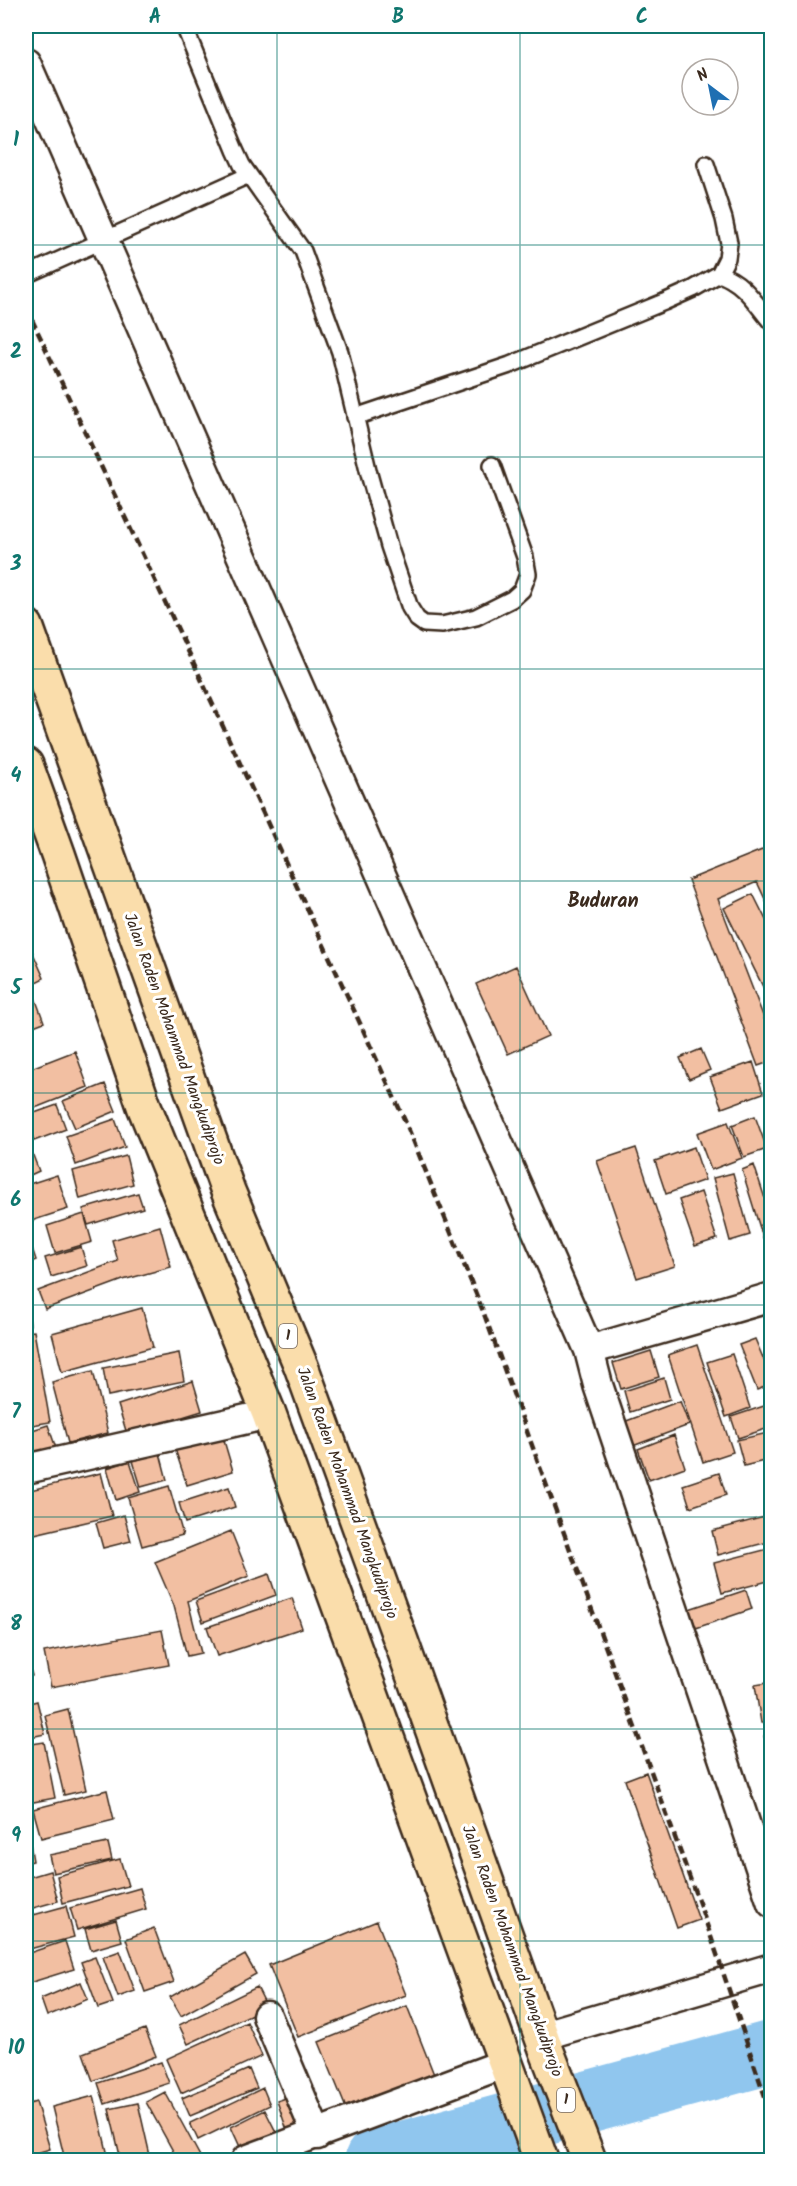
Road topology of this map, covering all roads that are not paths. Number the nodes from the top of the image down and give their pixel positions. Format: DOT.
graph roads {
  1 [pos="184,26"];
  2 [pos="26,63"];
  3 [pos="706,164"];
  4 [pos="249,175"];
  5 [pos="102,241"];
  6 [pos="719,274"];
  7 [pos="26,275"];
  8 [pos="771,322"];
  9 [pos="356,417"];
  10 [pos="492,465"];
  11 [pos="26,626"];
  12 [pos="26,765"];
  13 [pos="193,1093"];
  14 [pos="144,1106"];
  15 [pos="228,1191"];
  16 [pos="185,1210"];
  17 [pos="771,1297"];
  18 [pos="589,1350"];
  19 [pos="269,1414"];
  20 [pos="26,1469"];
  21 [pos="765,1861"];
  22 [pos="771,1903"];
  23 [pos="771,1968"];
  24 [pos="267,2016"];
  25 [pos="543,2042"];
  26 [pos="507,2065"];
  27 [pos="317,2135"];
  28 [pos="587,2156"];
  29 [pos="246,2160"];
  30 [pos="541,2160"];
  1 -- 4 [label="lane"];
  2 -- 5 [label="street"];
  3 -- 6 [label="lane"];
  4 -- 5 [label="lane"];
  4 -- 9 [label="lane"];
  5 -- 7 [label="lane"];
  5 -- 18 [label="street"];
  6 -- 8 [label="lane"];
  6 -- 9 [label="lane"];
  9 -- 10 [label="lane"];
  11 -- 13 [label="highway, Jalan Raden Mohammad Mangkudiprojo / 1"];
  12 -- 14 [label="highway"];
  13 -- 14 [label="highway"];
  13 -- 15 [label="highway, Jalan Raden Mohammad Mangkudiprojo / 1"];
  14 -- 16 [label="highway"];
  15 -- 16 [label="highway"];
  15 -- 25 [label="highway, Jalan Raden Mohammad Mangkudiprojo / 1"];
  16 -- 19 [label="highway"];
  17 -- 18 [label="street"];
  18 -- 21 [label="street"];
  19 -- 20 [label="street"];
  19 -- 26 [label="highway"];
  21 -- 22 [label="street"];
  23 -- 25 [label="street"];
  24 -- 27 [label="street"];
  25 -- 28 [label="highway, Jalan Raden Mohammad Mangkudiprojo / 1"];
  26 -- 27 [label="street"];
  26 -- 30 [label="highway"];
  27 -- 29 [label="street"];
}
